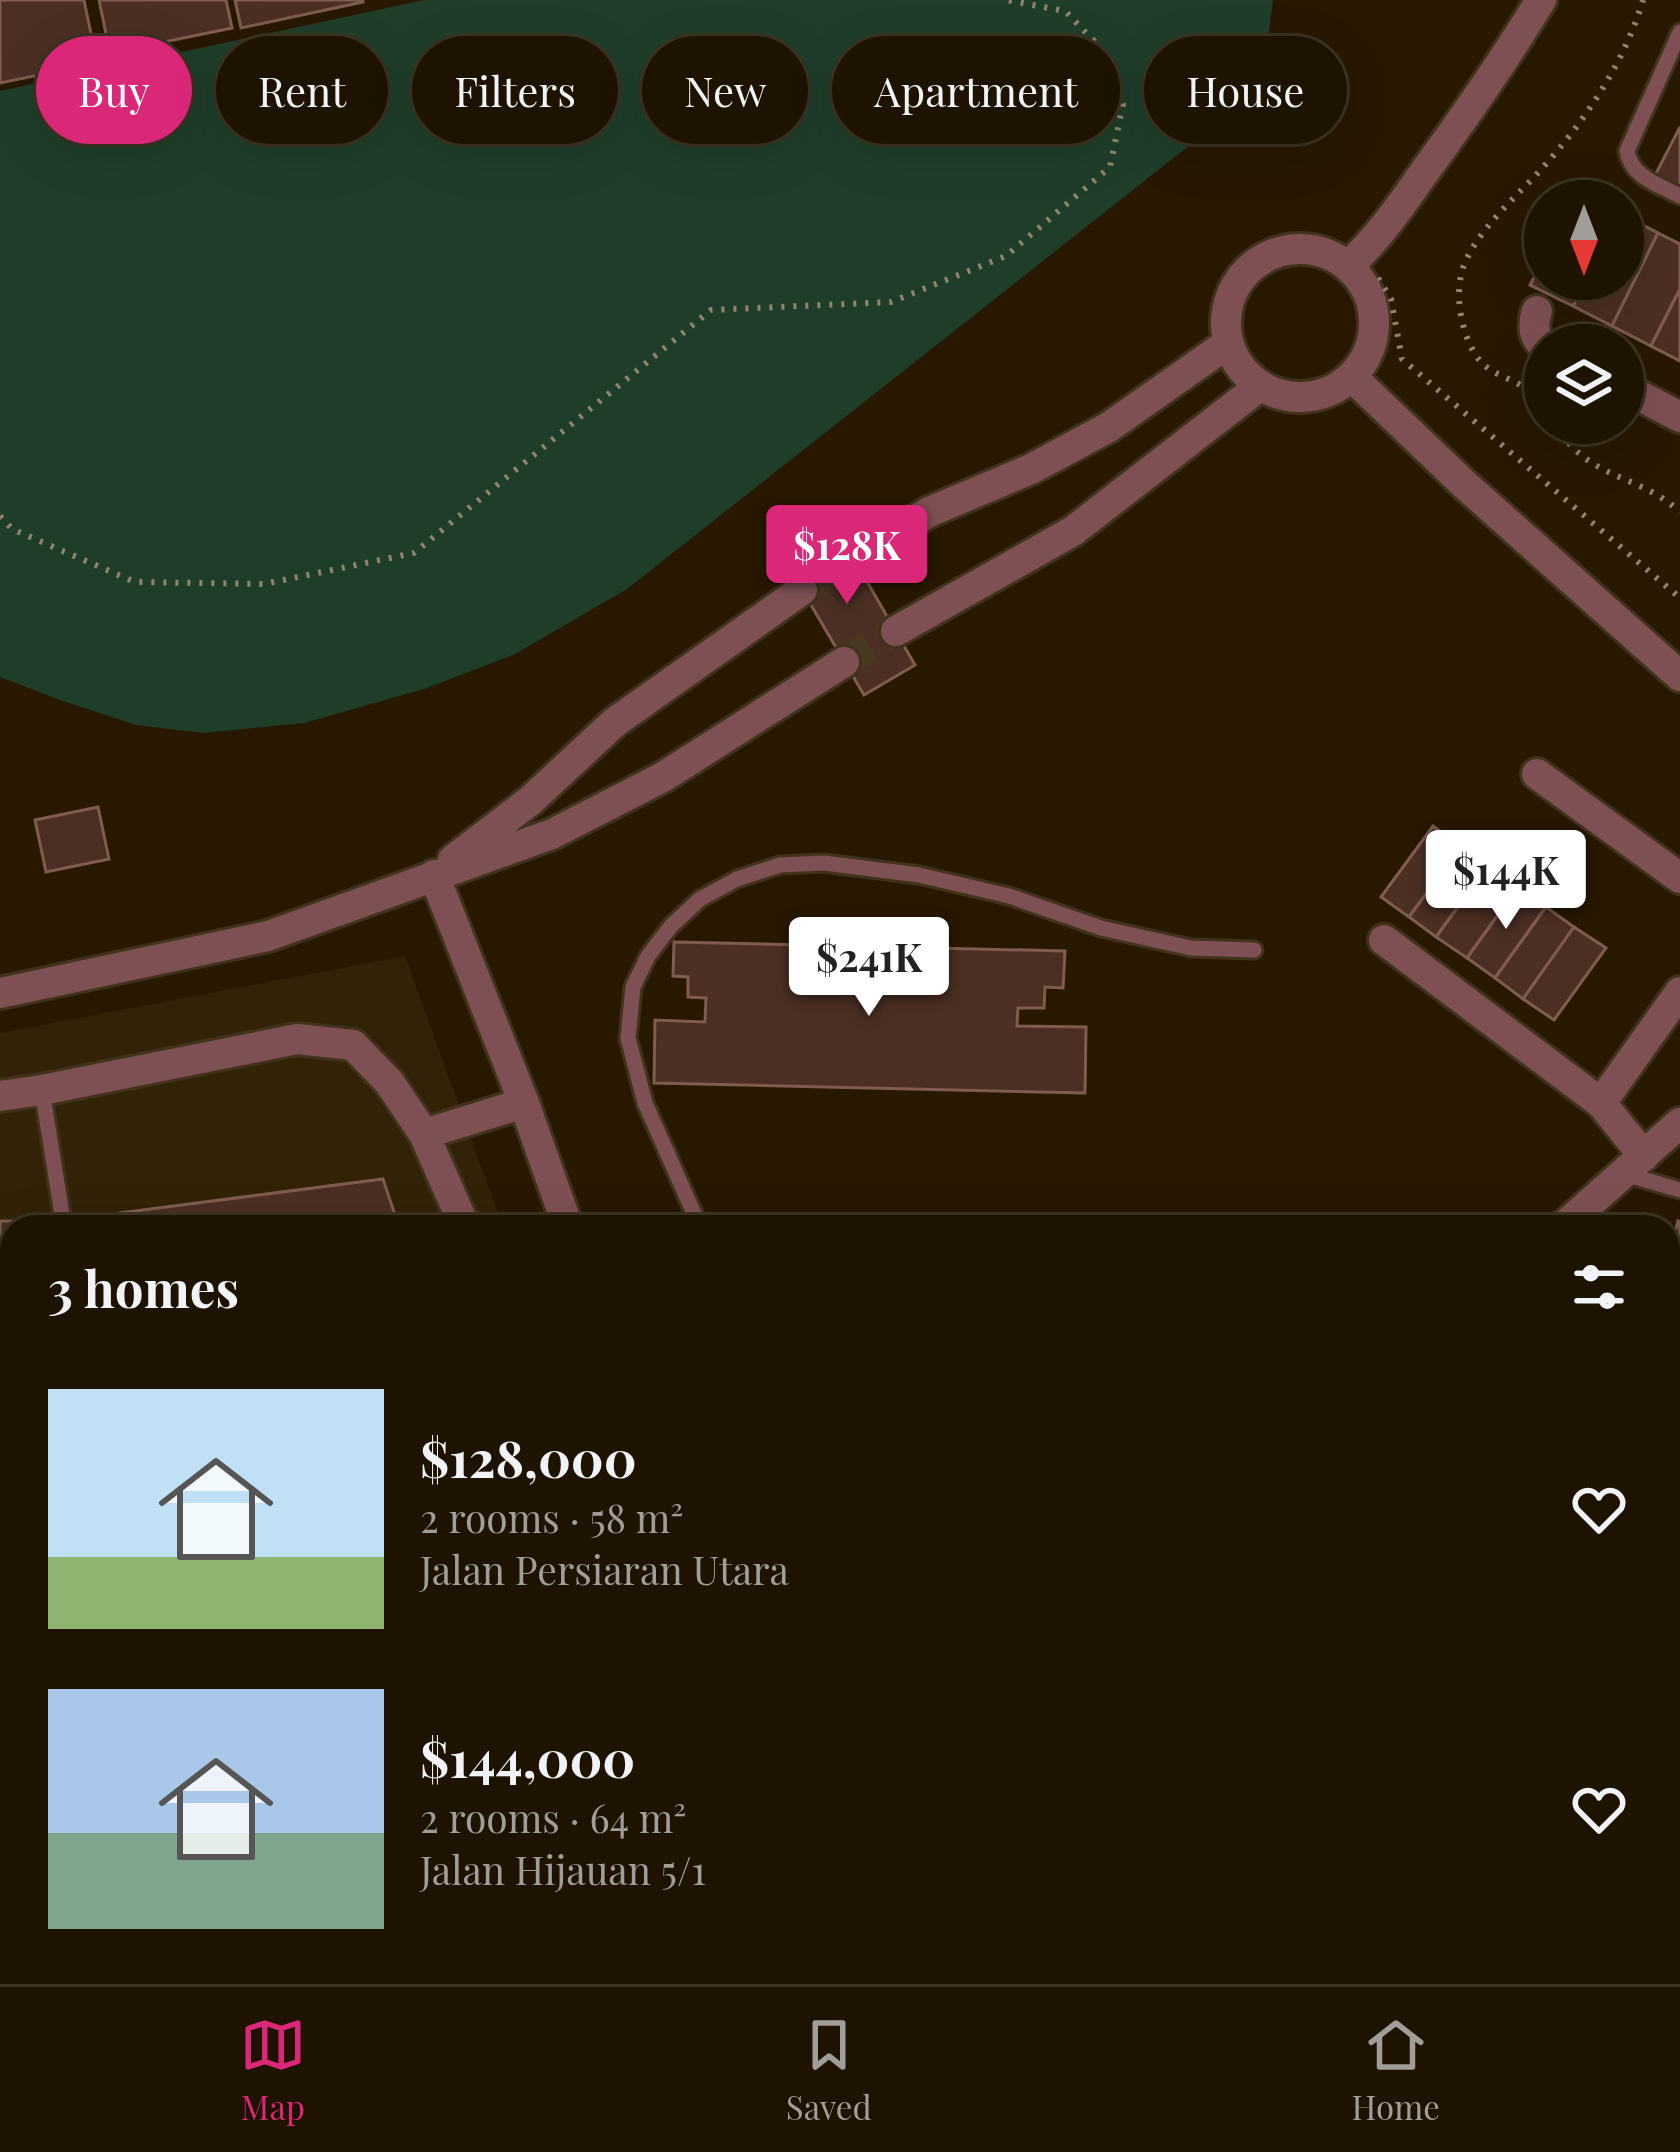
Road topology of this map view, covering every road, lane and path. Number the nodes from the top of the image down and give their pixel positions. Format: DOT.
graph roads {
  1 [pos="1006,0"];
  2 [pos="1541,0"];
  3 [pos="1643,0"];
  4 [pos="1680,32"];
  5 [pos="1680,196"];
  6 [pos="1355,260"];
  7 [pos="1537,310"];
  8 [pos="1534,324"];
  9 [pos="1227,344"];
  10 [pos="1352,376"];
  11 [pos="1260,386"];
  12 [pos="1524,388"];
  13 [pos="1644,398"];
  14 [pos="1680,417"];
  15 [pos="1570,444"];
  16 [pos="1680,512"];
  17 [pos="0,516"];
  18 [pos="854,559"];
  19 [pos="802,590"];
  20 [pos="1680,598"];
  21 [pos="896,631"];
  22 [pos="844,662"];
  23 [pos="1680,676"];
  24 [pos="1537,773"];
  25 [pos="434,874"];
  26 [pos="1680,878"];
  27 [pos="1384,940"];
  28 [pos="1254,950"];
  29 [pos="0,992"];
  30 [pos="1680,992"];
  31 [pos="41,1090"];
  32 [pos="0,1096"];
  33 [pos="524,1103"];
  34 [pos="1600,1103"];
  35 [pos="1680,1123"];
  36 [pos="424,1134"];
  37 [pos="1635,1165"];
  38 [pos="1680,1190"];
  39 [pos="62,1215"];
  40 [pos="459,1215"];
  41 [pos="564,1215"];
  42 [pos="695,1215"];
  43 [pos="1577,1215"];
  1 -- 17 [label="path"];
  2 -- 6 [label="street"];
  3 -- 12 [label="path"];
  4 -- 5 [label="lane"];
  6 -- 9 [label="street"];
  6 -- 10 [label="street"];
  6 -- 20 [label="path"];
  7 -- 8 [label="street"];
  9 -- 11 [label="street"];
  9 -- 18 [label="street"];
  10 -- 11 [label="street"];
  10 -- 23 [label="street"];
  11 -- 21 [label="street"];
  13 -- 14 [label="street"];
  15 -- 16 [label="path"];
  19 -- 25 [label="street"];
  22 -- 25 [label="street"];
  24 -- 26 [label="street"];
  25 -- 29 [label="street"];
  25 -- 33 [label="street"];
  27 -- 34 [label="street"];
  28 -- 42 [label="lane"];
  30 -- 34 [label="street"];
  31 -- 32 [label="street"];
  31 -- 36 [label="street"];
  31 -- 39 [label="lane"];
  33 -- 36 [label="street"];
  33 -- 41 [label="street"];
  34 -- 37 [label="street"];
  35 -- 37 [label="street"];
  36 -- 40 [label="street"];
  37 -- 38 [label="lane"];
  37 -- 43 [label="street"];
}
